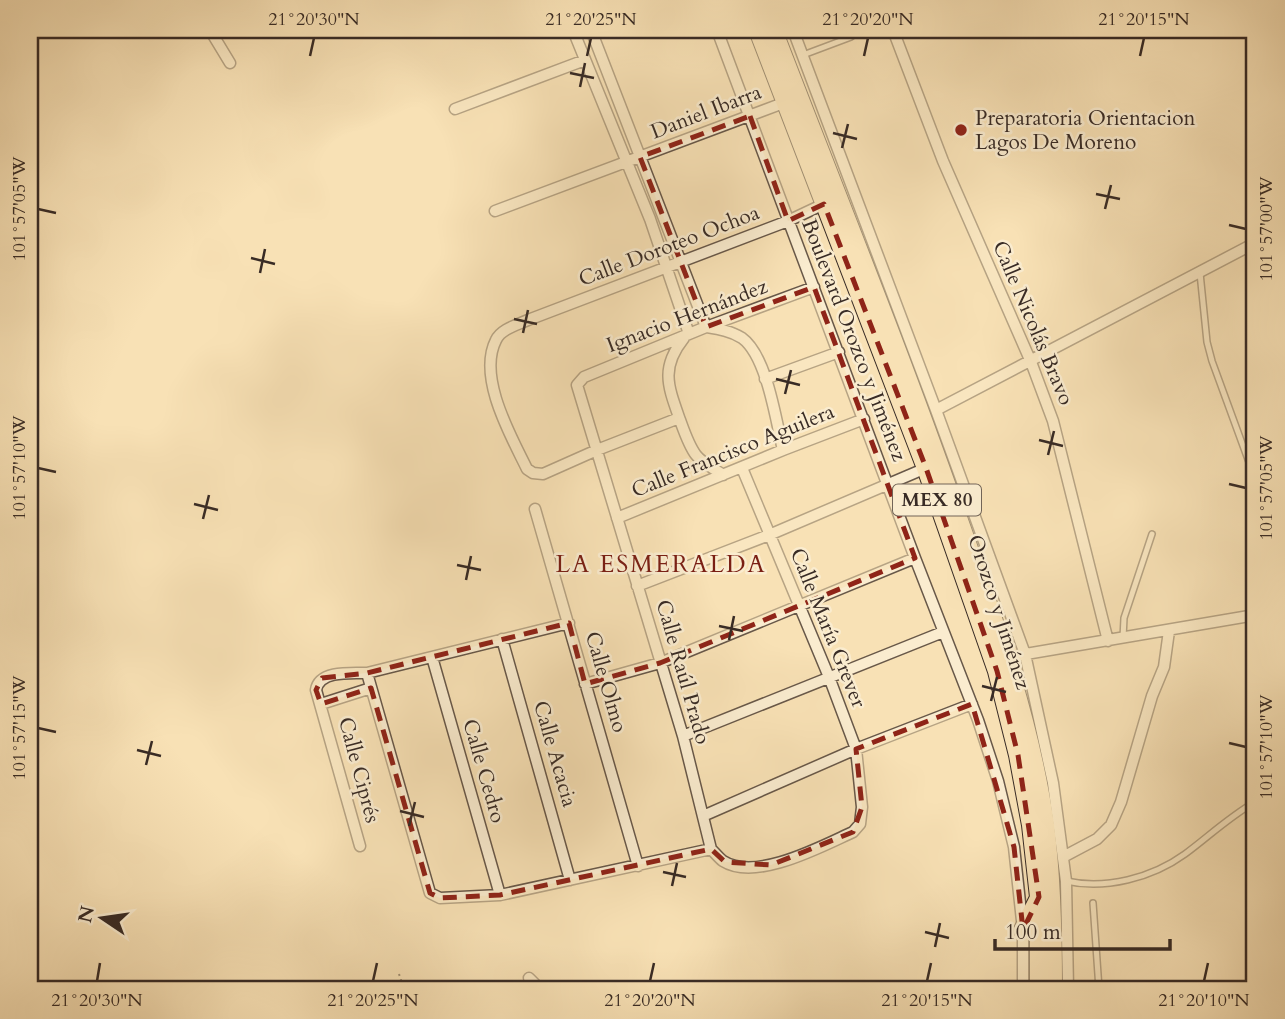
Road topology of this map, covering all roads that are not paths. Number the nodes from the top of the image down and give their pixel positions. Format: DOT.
graph roads {
  1 [pos="573,30"];
  2 [pos="590,30"];
  3 [pos="717,30"];
  4 [pos="758,30"];
  5 [pos="773,30"];
  6 [pos="793,30"];
  7 [pos="892,30"];
  8 [pos="214,32"];
  9 [pos="851,37"];
  10 [pos="803,55"];
  11 [pos="585,60"];
  12 [pos="230,63"];
  13 [pos="786,102"];
  14 [pos="455,109"];
  15 [pos="750,116"];
  16 [pos="640,157"];
  17 [pos="628,162"];
  18 [pos="824,204"];
  19 [pos="495,211"];
  20 [pos="788,221"];
  21 [pos="1255,243"];
  22 [pos="681,261"];
  23 [pos="666,267"];
  24 [pos="1200,273"];
  25 [pos="814,287"];
  26 [pos="706,327"];
  27 [pos="688,334"];
  28 [pos="839,352"];
  29 [pos="1031,362"];
  30 [pos="765,379"];
  31 [pos="577,385"];
  32 [pos="936,410"];
  33 [pos="680,418"];
  34 [pos="864,419"];
  35 [pos="597,450"];
  36 [pos="783,450"];
  37 [pos="1250,465"];
  38 [pos="741,468"];
  39 [pos="926,468"];
  40 [pos="723,475"];
  41 [pos="889,484"];
  42 [pos="535,509"];
  43 [pos="617,519"];
  44 [pos="1153,534"];
  45 [pos="769,535"];
  46 [pos="915,558"];
  47 [pos="637,586"];
  48 [pos="800,607"];
  49 [pos="1255,615"];
  50 [pos="569,622"];
  51 [pos="1169,631"];
  52 [pos="943,632"];
  53 [pos="1124,638"];
  54 [pos="502,639"];
  55 [pos="1108,641"];
  56 [pos="1016,656"];
  57 [pos="432,657"];
  58 [pos="660,663"];
  59 [pos="367,673"];
  60 [pos="829,677"];
  61 [pos="586,684"];
  62 [pos="371,688"];
  63 [pos="321,704"];
  64 [pos="972,704"];
  65 [pos="683,736"];
  66 [pos="856,749"];
  67 [pos="1255,803"];
  68 [pos="703,816"];
  69 [pos="360,846"];
  70 [pos="712,849"];
  71 [pos="1063,857"];
  72 [pos="638,866"];
  73 [pos="570,880"];
  74 [pos="1066,881"];
  75 [pos="500,895"];
  76 [pos="1039,897"];
  77 [pos="1093,903"];
  78 [pos="1023,930"];
  79 [pos="529,978"];
  80 [pos="540,989"];
  81 [pos="1023,989"];
  82 [pos="1040,989"];
  83 [pos="1053,989"];
  84 [pos="1068,989"];
  85 [pos="1099,989"];
  1 -- 11 [label="street"];
  2 -- 16 [label="street"];
  3 -- 15 [label="street, Boulevard Orozco y Jiménez / MEX 80"];
  4 -- 13 [label="highway, Orozco y Jiménez / MEX 80"];
  5 -- 56 [label="highway, Orozco y Jiménez / MEX 80"];
  6 -- 10 [label="street"];
  7 -- 29 [label="street, Calle Nicolás Bravo"];
  8 -- 12 [label="street"];
  9 -- 10 [label="lane"];
  10 -- 32 [label="street"];
  11 -- 14 [label="street"];
  11 -- 17 [label="street"];
  13 -- 15 [label="street, Daniel Ibarra"];
  13 -- 18 [label="highway, Orozco y Jiménez / MEX 80"];
  15 -- 16 [label="street, Daniel Ibarra"];
  15 -- 20 [label="street, Boulevard Orozco y Jiménez / MEX 80"];
  16 -- 17 [label="street, Daniel Ibarra"];
  16 -- 22 [label="street"];
  17 -- 19 [label="street, Daniel Ibarra"];
  17 -- 23 [label="street"];
  18 -- 20 [label="street, Calle Doroteo Ochoa"];
  18 -- 39 [label="highway, Orozco y Jiménez / MEX 80"];
  20 -- 22 [label="street, Calle Doroteo Ochoa"];
  20 -- 25 [label="street, Boulevard Orozco y Jiménez / MEX 80"];
  21 -- 24 [label="street"];
  22 -- 23 [label="street, Calle Doroteo Ochoa"];
  22 -- 26 [label="street"];
  23 -- 27 [label="street"];
  23 -- 35 [label="street, Calle Doroteo Ochoa"];
  24 -- 29 [label="street"];
  24 -- 37 [label="lane"];
  25 -- 26 [label="street, Ignacio Hernández"];
  25 -- 28 [label="street, Boulevard Orozco y Jiménez / MEX 80"];
  26 -- 27 [label="street, Ignacio Hernández"];
  26 -- 30 [label="street"];
  27 -- 31 [label="street, Ignacio Hernández"];
  27 -- 33 [label="street"];
  28 -- 30 [label="street"];
  28 -- 34 [label="street, Boulevard Orozco y Jiménez / MEX 80"];
  29 -- 32 [label="street"];
  29 -- 55 [label="street, Calle Nicolás Bravo"];
  30 -- 36 [label="street"];
  31 -- 35 [label="street, Calle Raúl Prado"];
  32 -- 56 [label="street"];
  33 -- 35 [label="street, Calle Doroteo Ochoa"];
  33 -- 40 [label="street"];
  34 -- 36 [label="street, Calle Francisco Aguilera"];
  34 -- 41 [label="street, Boulevard Orozco y Jiménez / MEX 80"];
  35 -- 43 [label="street, Calle Raúl Prado"];
  36 -- 38 [label="street, Calle Francisco Aguilera"];
  38 -- 40 [label="street, Calle Francisco Aguilera"];
  38 -- 45 [label="street, Calle María Grever"];
  39 -- 41 [label="street"];
  39 -- 76 [label="highway, Orozco y Jiménez / MEX 80"];
  40 -- 43 [label="street, Calle Francisco Aguilera"];
  41 -- 45 [label="street"];
  41 -- 46 [label="street, Boulevard Orozco y Jiménez / MEX 80"];
  42 -- 50 [label="street, Calle Olmo"];
  43 -- 47 [label="street, Calle Raúl Prado"];
  44 -- 53 [label="lane"];
  45 -- 47 [label="street"];
  45 -- 48 [label="street, Calle María Grever"];
  46 -- 48 [label="street"];
  46 -- 52 [label="street, Boulevard Orozco y Jiménez / MEX 80"];
  47 -- 58 [label="street, Calle Raúl Prado"];
  48 -- 58 [label="street"];
  48 -- 60 [label="street, Calle María Grever"];
  49 -- 51 [label="street"];
  50 -- 54 [label="street"];
  50 -- 61 [label="street, Calle Olmo"];
  51 -- 53 [label="street"];
  51 -- 71 [label="street"];
  52 -- 60 [label="street"];
  52 -- 64 [label="street, Boulevard Orozco y Jiménez / MEX 80"];
  53 -- 55 [label="street"];
  54 -- 57 [label="street"];
  54 -- 73 [label="street, Calle Acacia"];
  55 -- 56 [label="street"];
  56 -- 71 [label="street"];
  56 -- 83 [label="highway, Orozco y Jiménez / MEX 80"];
  57 -- 59 [label="street"];
  57 -- 75 [label="street, Calle Cedro"];
  58 -- 61 [label="street"];
  58 -- 65 [label="street, Calle Raúl Prado"];
  59 -- 62 [label="street"];
  59 -- 63 [label="street, Calle Ciprés"];
  60 -- 65 [label="street"];
  60 -- 66 [label="street, Calle María Grever"];
  61 -- 72 [label="street, Calle Olmo"];
  62 -- 63 [label="street, Calle Ciprés"];
  62 -- 75 [label="street"];
  63 -- 69 [label="street, Calle Ciprés"];
  64 -- 66 [label="street"];
  64 -- 78 [label="street, Boulevard Orozco y Jiménez / MEX 80"];
  65 -- 68 [label="street, Calle Raúl Prado"];
  66 -- 68 [label="street"];
  66 -- 70 [label="street, Calle María Grever"];
  67 -- 74 [label="lane"];
  68 -- 70 [label="street, Calle Raúl Prado"];
  70 -- 72 [label="street"];
  71 -- 74 [label="street"];
  72 -- 73 [label="street"];
  73 -- 75 [label="street"];
  74 -- 84 [label="street"];
  76 -- 78 [label="highway"];
  76 -- 82 [label="highway, Orozco y Jiménez / MEX 80"];
  77 -- 85 [label="lane"];
  78 -- 81 [label="street, Boulevard Orozco y Jiménez / MEX 80"];
  79 -- 80 [label="street"];
}
